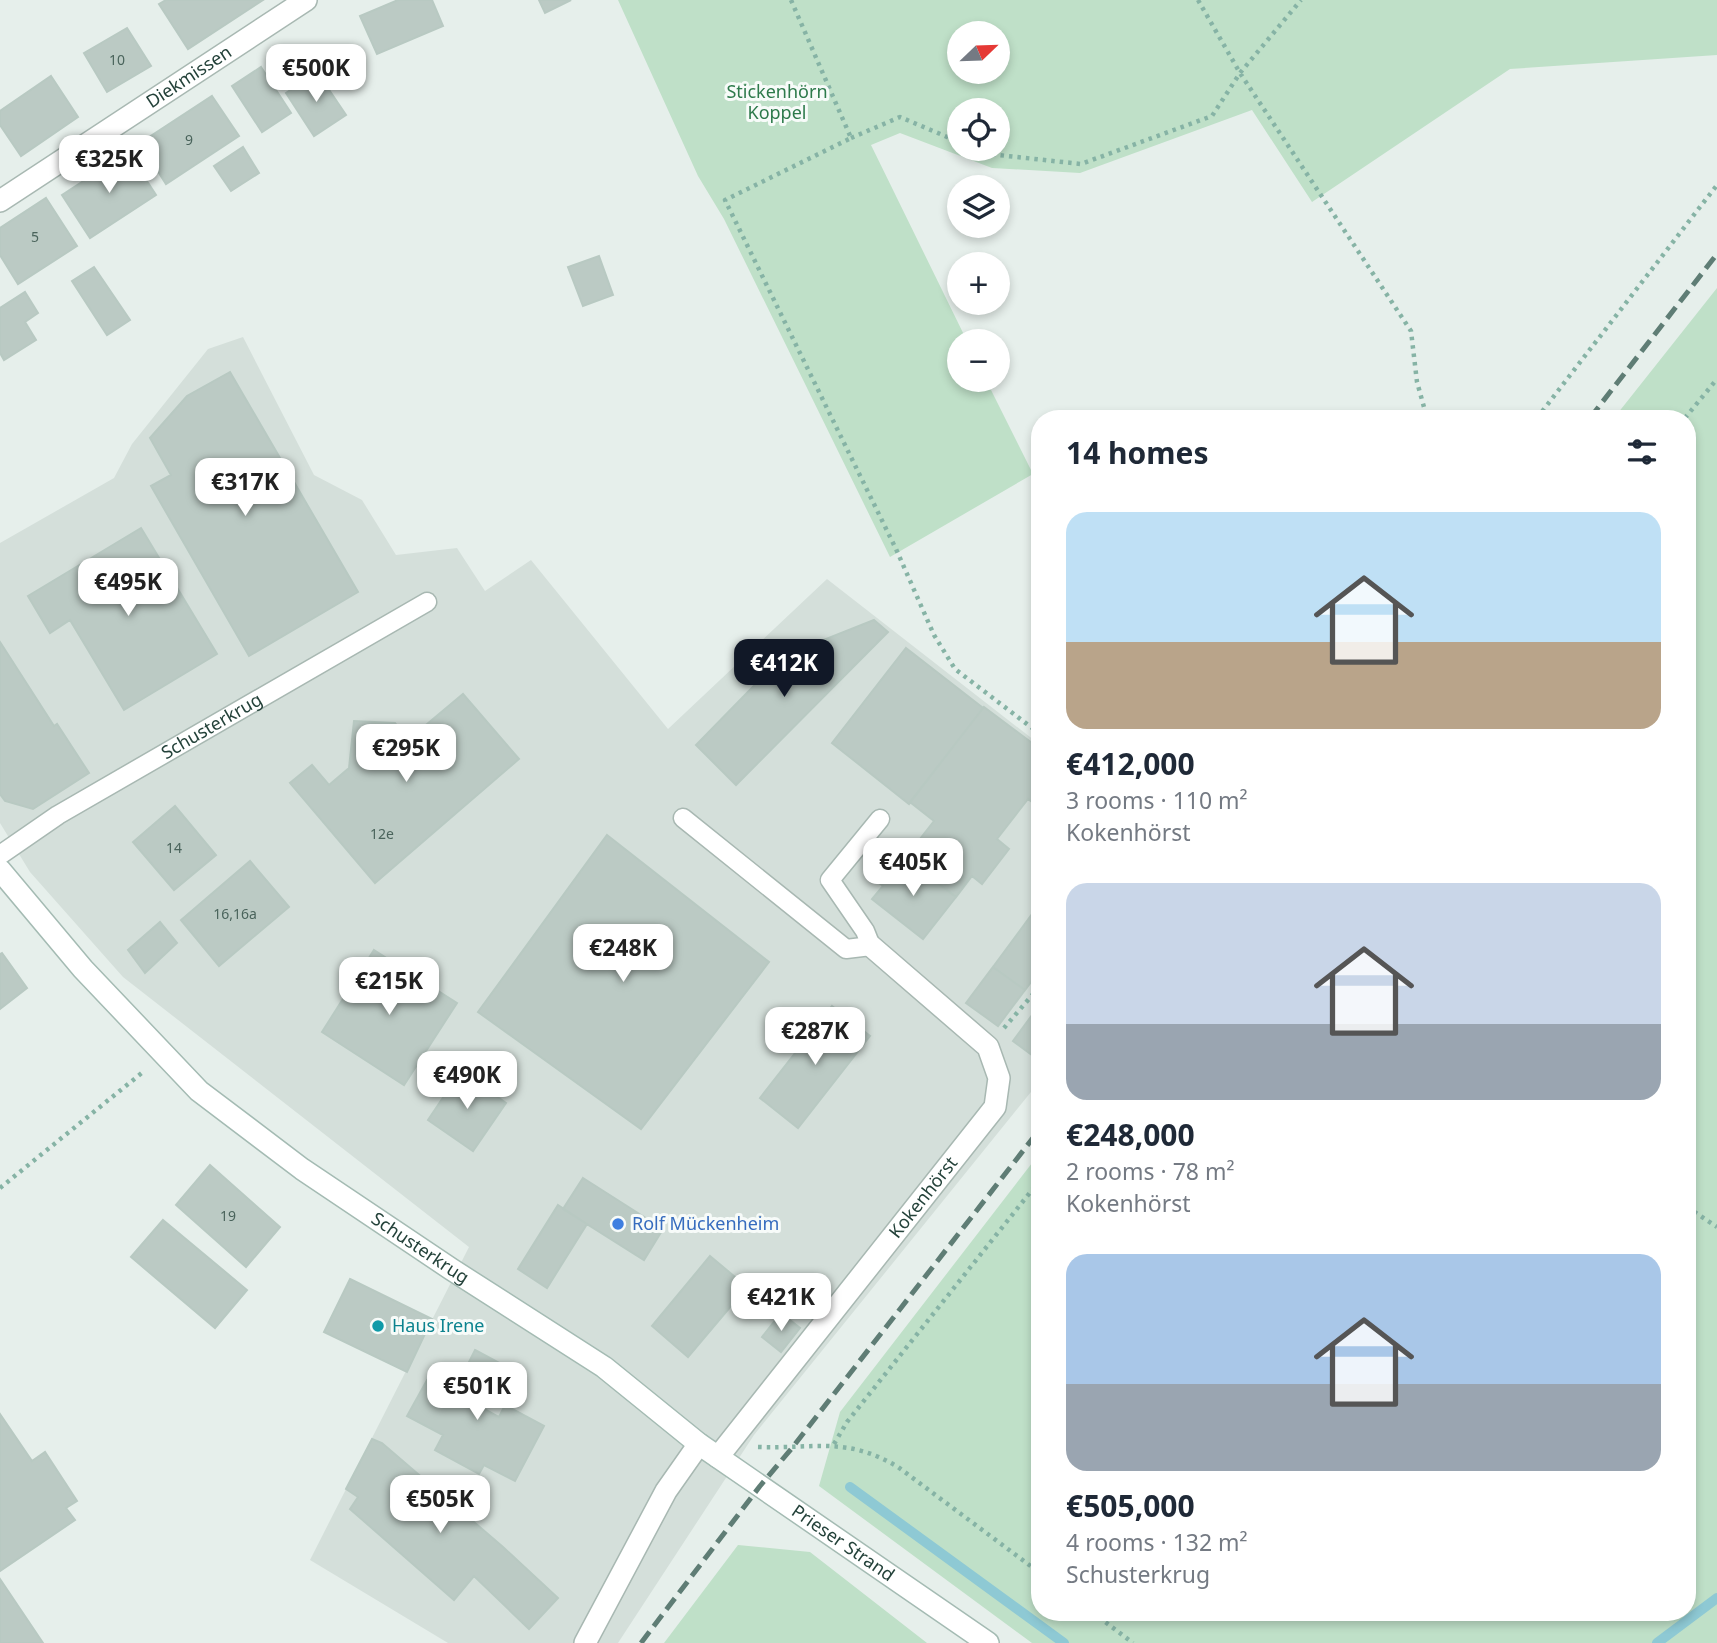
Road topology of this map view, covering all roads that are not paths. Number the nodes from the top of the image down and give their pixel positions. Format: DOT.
graph roads {
  1 [pos="306,0"];
  2 [pos="0,201"];
  3 [pos="427,602"];
  4 [pos="683,818"];
  5 [pos="880,819"];
  6 [pos="0,855"];
  7 [pos="0,870"];
  8 [pos="871,946"];
  9 [pos="699,1444"];
  10 [pos="718,1457"];
  11 [pos="585,1643"];
  12 [pos="988,1643"];
  1 -- 2 [label="street, Diekmissen"];
  3 -- 6 [label="lane, Schusterkrug"];
  4 -- 8 [label="lane"];
  5 -- 8 [label="lane"];
  7 -- 9 [label="street, Schusterkrug"];
  8 -- 10 [label="street, Kokenhörst"];
  9 -- 10 [label="street, Prieser Strand"];
  9 -- 11 [label="street"];
  10 -- 12 [label="street, Prieser Strand"];
}
